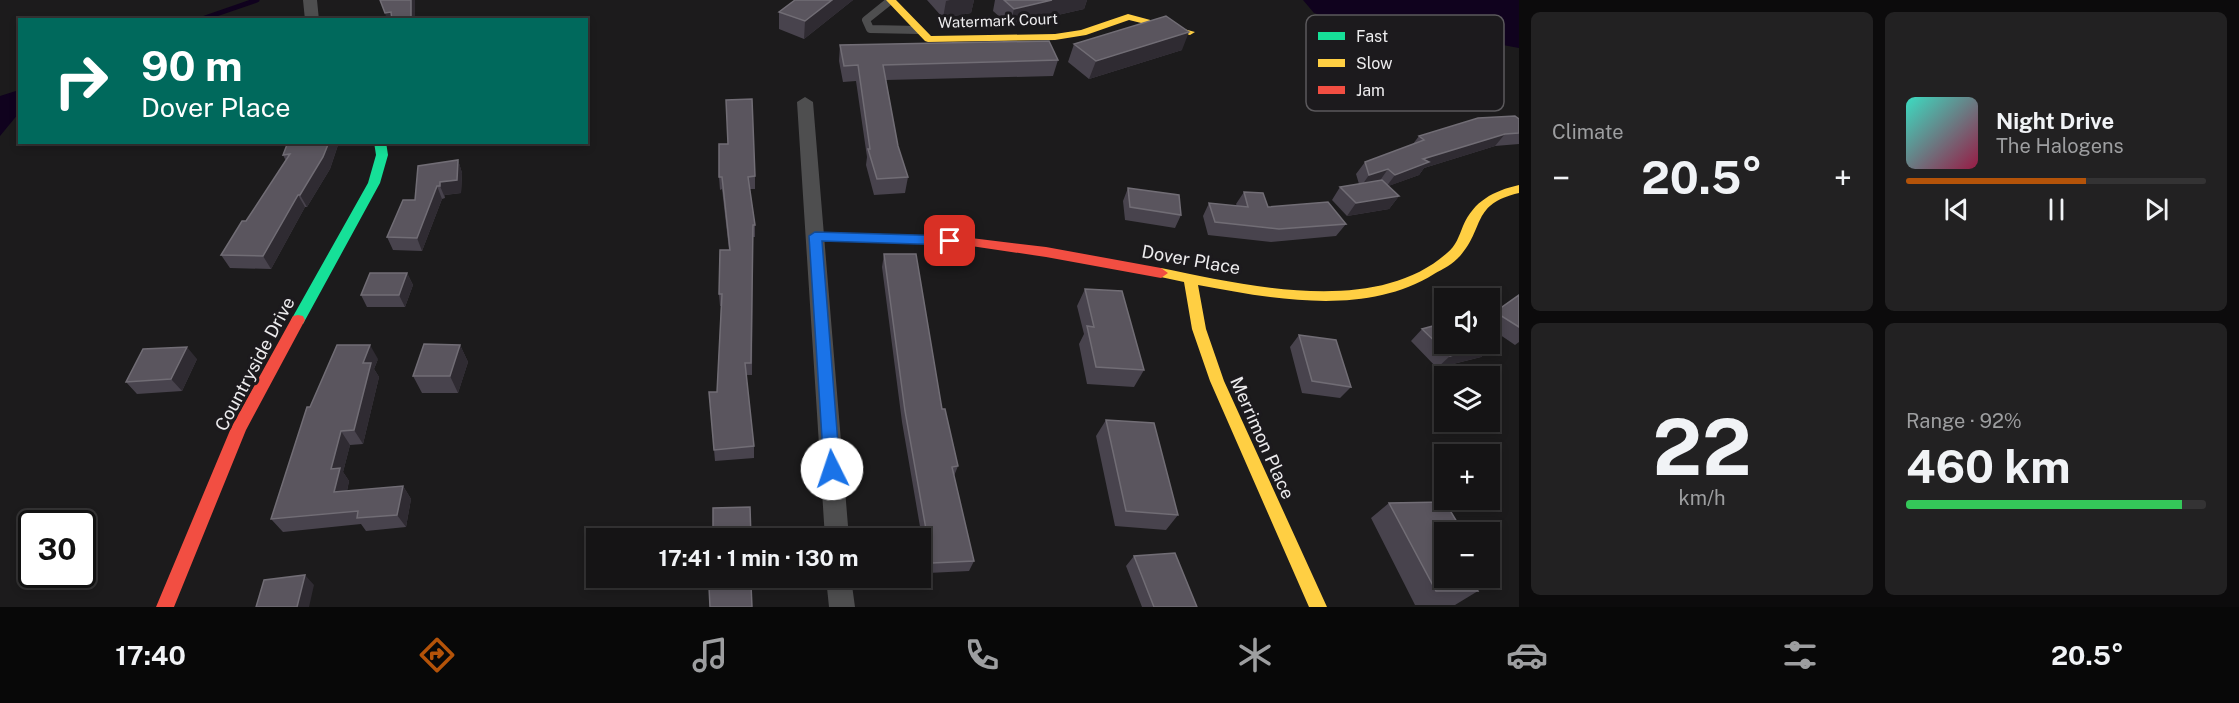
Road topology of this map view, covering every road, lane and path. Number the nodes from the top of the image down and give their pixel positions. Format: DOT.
graph roads {
  1 [pos="310,0"];
  2 [pos="891,0"];
  3 [pos="312,18"];
  4 [pos="919,30"];
  5 [pos="1190,32"];
  6 [pos="805,102"];
  7 [pos="380,144"];
  8 [pos="1519,189"];
  9 [pos="815,236"];
  10 [pos="1190,278"];
  11 [pos="836,528"];
  12 [pos="840,588"];
  13 [pos="165,607"];
  14 [pos="842,607"];
  15 [pos="1318,607"];
  1 -- 3 [label="street"];
  2 -- 4 [label="street, Watermark Court"];
  2 -- 4 [label="lane"];
  4 -- 5 [label="street, Watermark Court"];
  6 -- 9 [label="street"];
  7 -- 13 [label="street, Countryside Drive"];
  8 -- 10 [label="street, Dover Place"];
  9 -- 10 [label="street, Dover Place"];
  9 -- 11 [label="street"];
  10 -- 15 [label="street, Merrimon Place"];
  12 -- 14 [label="street"];
}
